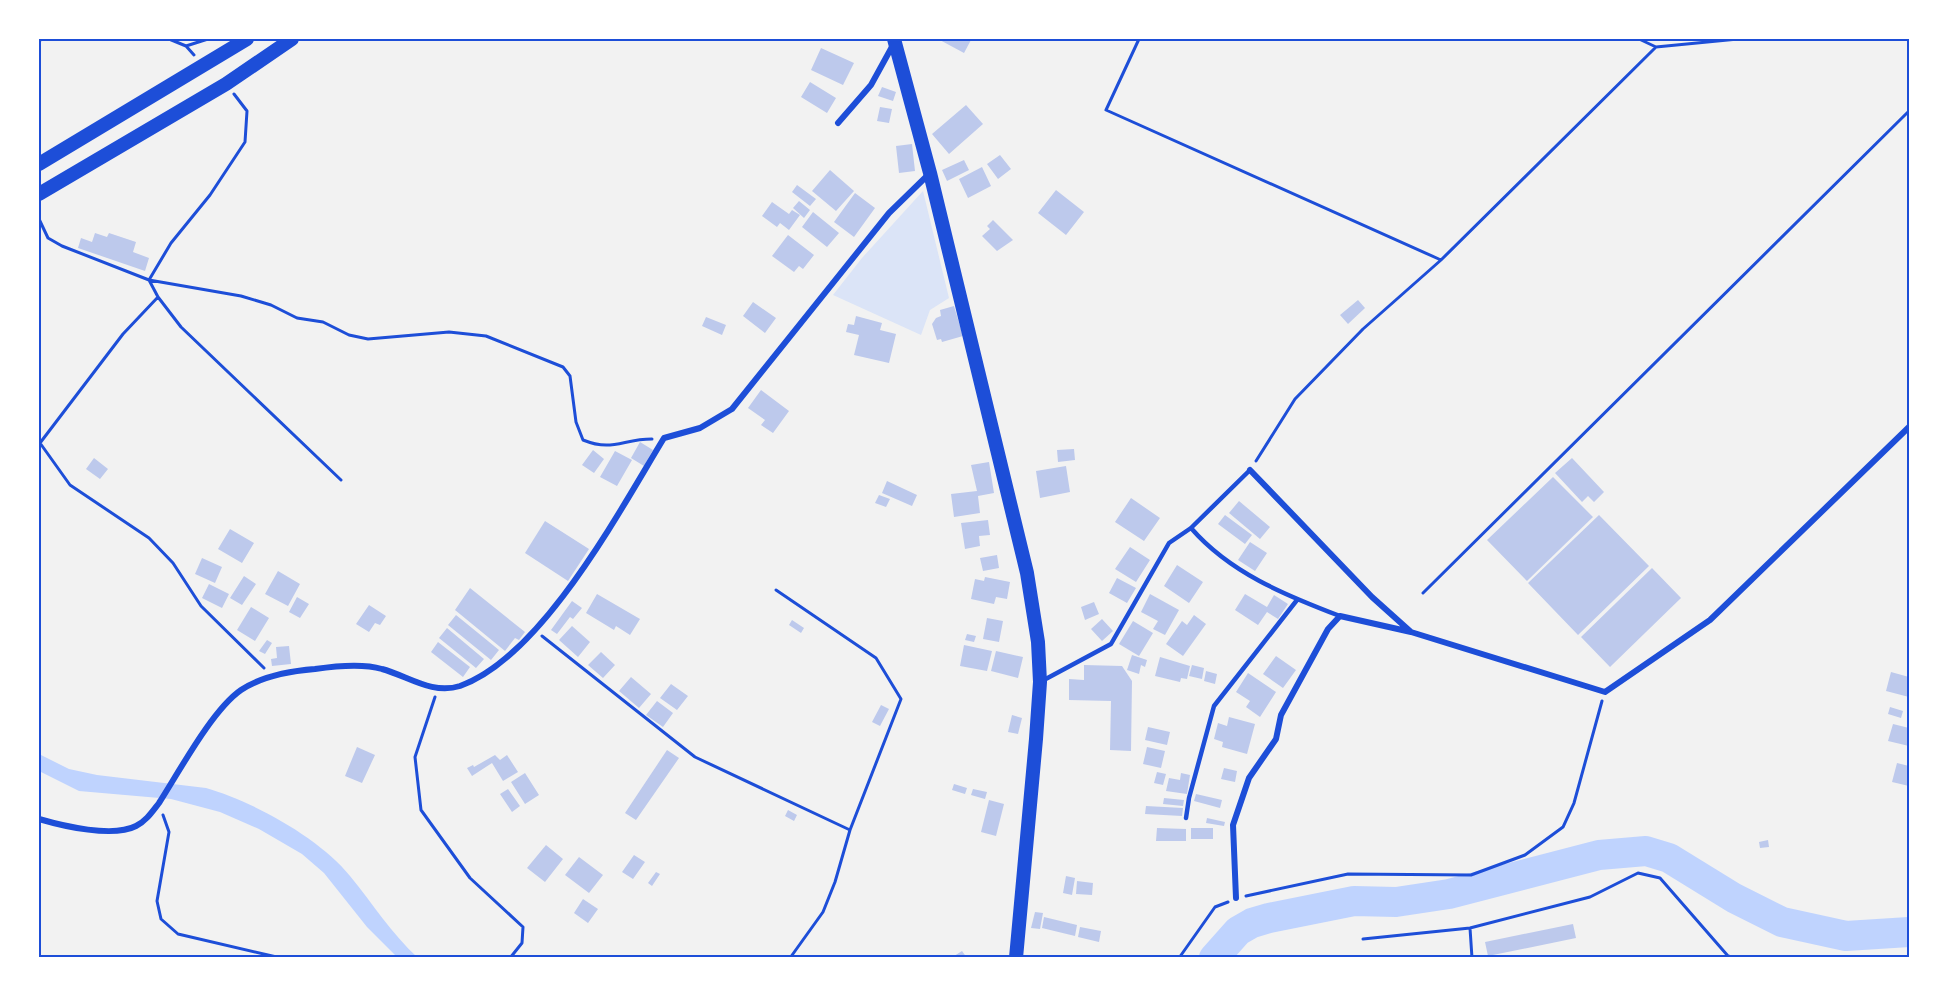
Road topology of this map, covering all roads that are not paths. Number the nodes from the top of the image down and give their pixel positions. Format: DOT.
graph roads {
  1 [pos="247,39"];
  2 [pos="292,39"];
  3 [pos="895,40"];
  4 [pos="838,123"];
  5 [pos="39,164"];
  6 [pos="930,173"];
  7 [pos="39,194"];
  8 [pos="1909,427"];
  9 [pos="1250,470"];
  10 [pos="1191,528"];
  11 [pos="1297,600"];
  12 [pos="1340,616"];
  13 [pos="1411,632"];
  14 [pos="1040,682"];
  15 [pos="1186,818"];
  16 [pos="39,819"];
  17 [pos="1236,898"];
  18 [pos="1016,958"];
  1 -- 5 [label="main road"];
  2 -- 7 [label="main road"];
  3 -- 4 [label="street"];
  3 -- 6 [label="main road"];
  6 -- 14 [label="main road"];
  6 -- 16 [label="street"];
  8 -- 13 [label="street"];
  9 -- 10 [label="lane"];
  9 -- 13 [label="street"];
  10 -- 11 [label="lane"];
  10 -- 14 [label="lane"];
  11 -- 12 [label="lane"];
  11 -- 15 [label="lane"];
  12 -- 13 [label="street"];
  12 -- 17 [label="street"];
  14 -- 18 [label="main road"];
}
